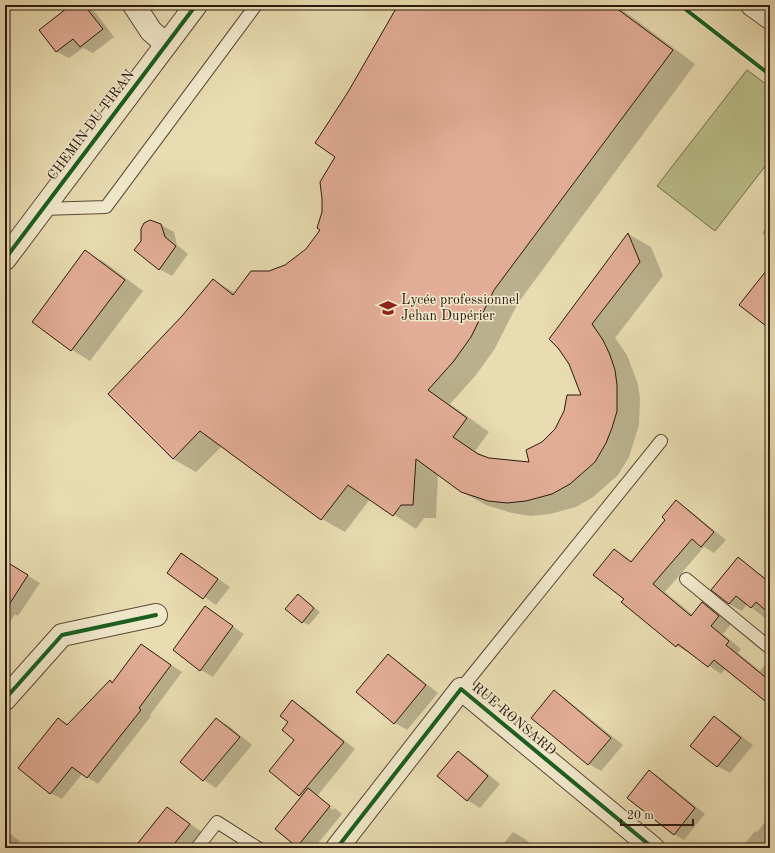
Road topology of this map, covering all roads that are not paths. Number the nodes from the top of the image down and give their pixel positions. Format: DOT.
graph roads {
  1 [pos="134,5"];
  2 [pos="196,5"];
  3 [pos="256,5"];
  4 [pos="752,5"];
  5 [pos="770,18"];
  6 [pos="166,44"];
  7 [pos="42,209"];
  8 [pos="5,259"];
  9 [pos="661,441"];
  10 [pos="686,579"];
  11 [pos="156,615"];
  12 [pos="770,648"];
  13 [pos="461,689"];
  14 [pos="5,699"];
  15 [pos="197,848"];
  16 [pos="258,848"];
  17 [pos="337,848"];
  18 [pos="653,848"];
  1 -- 6 [label="street"];
  2 -- 6 [label="street, CHEMIN DU TIRAN"];
  3 -- 7 [label="lane"];
  4 -- 5 [label="street"];
  6 -- 7 [label="street, CHEMIN DU TIRAN"];
  7 -- 8 [label="street, CHEMIN DU TIRAN"];
  9 -- 13 [label="lane"];
  10 -- 12 [label="lane"];
  11 -- 14 [label="street"];
  13 -- 17 [label="street, RUE RONSARD"];
  13 -- 18 [label="street, RUE RONSARD"];
  15 -- 16 [label="lane"];
}
